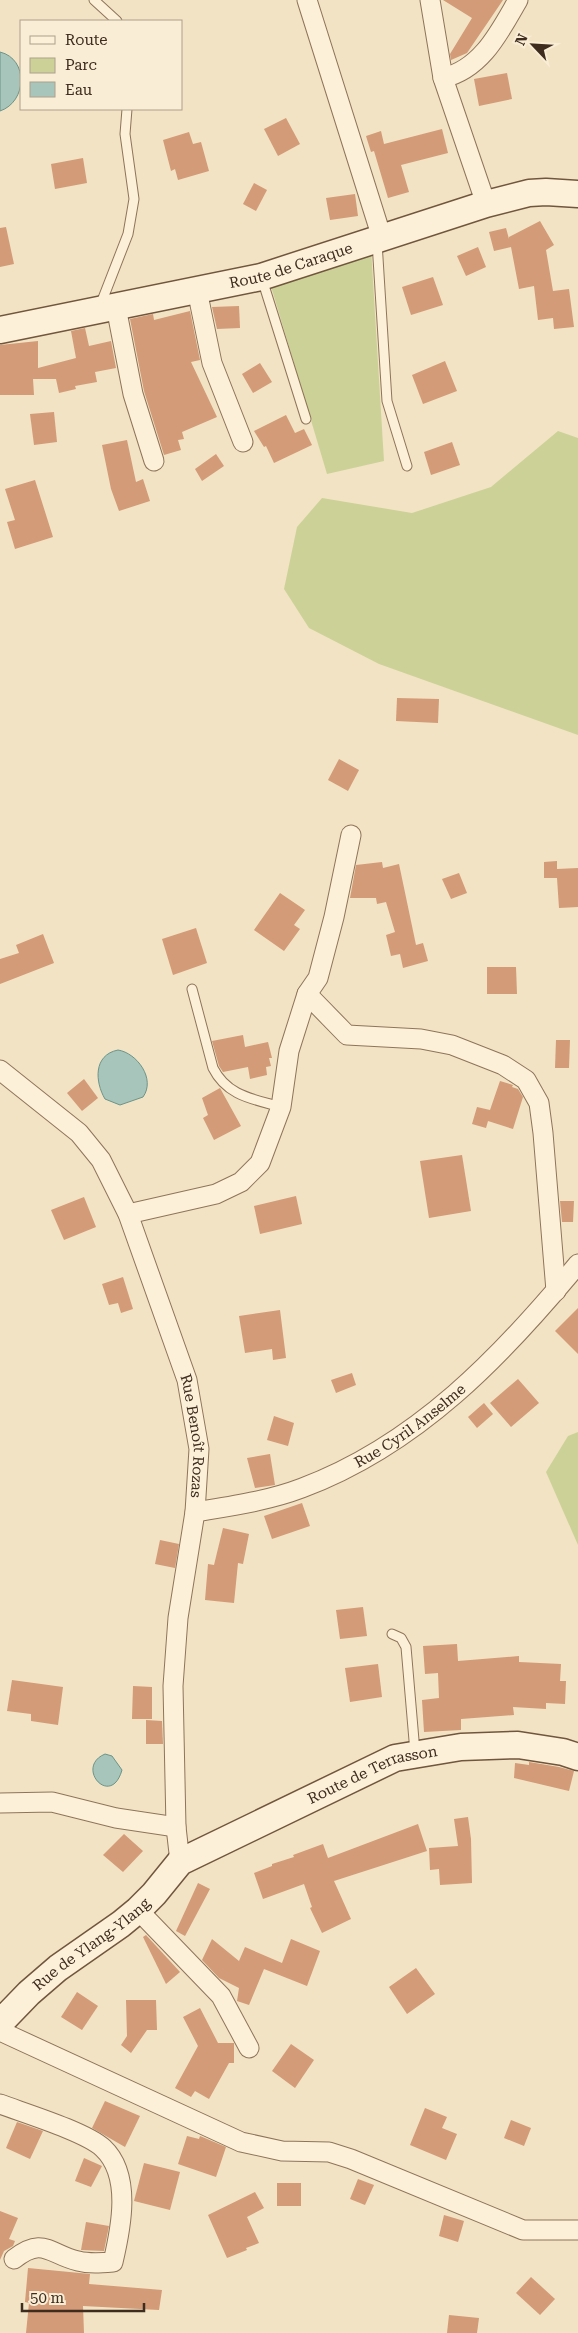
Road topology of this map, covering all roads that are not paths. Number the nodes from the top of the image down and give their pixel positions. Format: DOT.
graph roads {
  1 [pos="94,0"];
  2 [pos="307,0"];
  3 [pos="430,0"];
  4 [pos="518,0"];
  5 [pos="116,20"];
  6 [pos="443,78"];
  7 [pos="127,110"];
  8 [pos="578,194"];
  9 [pos="486,204"];
  10 [pos="379,239"];
  11 [pos="261,277"];
  12 [pos="197,290"];
  13 [pos="107,309"];
  14 [pos="0,330"];
  15 [pos="306,419"];
  16 [pos="243,442"];
  17 [pos="154,461"];
  18 [pos="407,466"];
  19 [pos="350,835"];
  20 [pos="192,989"];
  21 [pos="307,994"];
  22 [pos="0,1070"];
  23 [pos="280,1107"];
  24 [pos="128,1214"];
  25 [pos="578,1264"];
  26 [pos="556,1291"];
  27 [pos="195,1512"];
  28 [pos="392,1634"];
  29 [pos="415,1755"];
  30 [pos="578,1757"];
  31 [pos="0,1804"];
  32 [pos="176,1827"];
  33 [pos="180,1862"];
  34 [pos="138,1910"];
  35 [pos="0,2023"];
  36 [pos="0,2031"];
  37 [pos="249,2048"];
  38 [pos="0,2104"];
  39 [pos="578,2230"];
  40 [pos="14,2259"];
  1 -- 5 [label="lane"];
  2 -- 10 [label="street"];
  3 -- 6 [label="street"];
  4 -- 6 [label="street"];
  6 -- 9 [label="street"];
  7 -- 13 [label="lane"];
  8 -- 9 [label="street, Route de Caraque"];
  9 -- 10 [label="street, Route de Caraque"];
  10 -- 11 [label="street, Route de Caraque"];
  10 -- 18 [label="lane"];
  11 -- 12 [label="street, Route de Caraque"];
  11 -- 15 [label="lane"];
  12 -- 13 [label="street, Route de Caraque"];
  12 -- 16 [label="street"];
  13 -- 14 [label="street, Route de Caraque"];
  13 -- 17 [label="street"];
  19 -- 21 [label="street"];
  20 -- 23 [label="lane"];
  21 -- 23 [label="street"];
  21 -- 26 [label="street"];
  22 -- 24 [label="street, Rue Benoît Rozas"];
  23 -- 24 [label="street"];
  24 -- 27 [label="street, Rue Benoît Rozas"];
  25 -- 26 [label="street, Rue Cyril Anselme"];
  26 -- 27 [label="street, Rue Cyril Anselme"];
  27 -- 32 [label="street, Rue Benoît Rozas"];
  28 -- 29 [label="lane"];
  29 -- 30 [label="street, Route de Terrasson"];
  29 -- 33 [label="street, Route de Terrasson"];
  31 -- 32 [label="street"];
  32 -- 33 [label="street, Rue Benoît Rozas"];
  33 -- 34 [label="street, Rue de Ylang-Ylang"];
  34 -- 35 [label="street, Rue de Ylang-Ylang"];
  34 -- 37 [label="street"];
  36 -- 39 [label="street"];
  38 -- 40 [label="street"];
}
